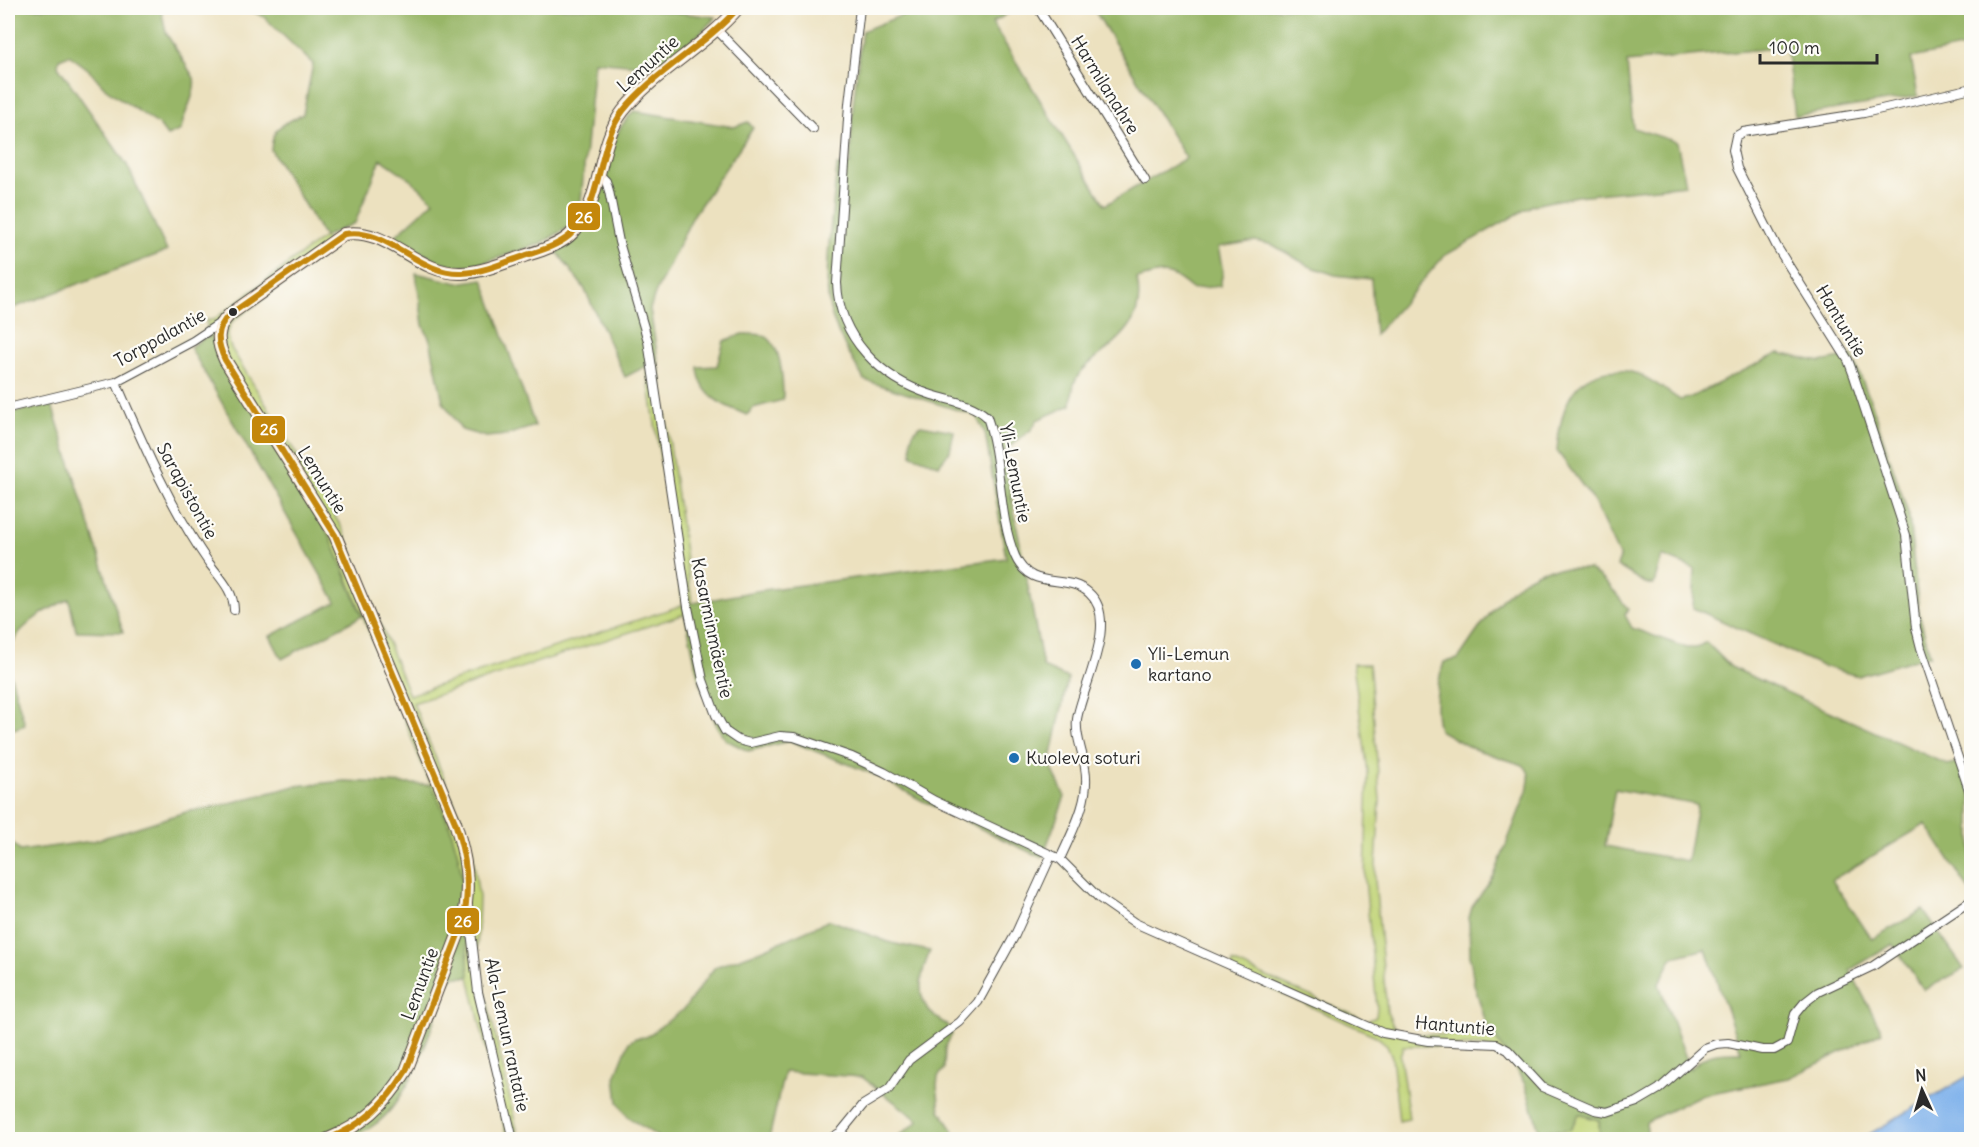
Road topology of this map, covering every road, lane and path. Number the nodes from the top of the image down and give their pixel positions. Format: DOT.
graph roads {
  1 [pos="738,8"];
  2 [pos="860,8"];
  3 [pos="1038,8"];
  4 [pos="716,29"];
  5 [pos="1971,88"];
  6 [pos="813,129"];
  7 [pos="598,173"];
  8 [pos="1145,180"];
  9 [pos="223,321"];
  10 [pos="116,382"];
  11 [pos="8,408"];
  12 [pos="234,610"];
  13 [pos="1971,800"];
  14 [pos="1056,858"];
  15 [pos="1971,900"];
  16 [pos="467,902"];
  17 [pos="326,1140"];
  18 [pos="513,1140"];
  19 [pos="828,1140"];
  1 -- 4 [label="street, Lemuntie"];
  2 -- 14 [label="street, Yli-Lemuntie"];
  3 -- 8 [label="street, Harmilanahre"];
  4 -- 6 [label="street"];
  4 -- 7 [label="street, Lemuntie"];
  5 -- 13 [label="street, Hantuntie"];
  7 -- 9 [label="street, Lemuntie"];
  7 -- 14 [label="street, Kasarminmäentie"];
  9 -- 10 [label="street, Torppalantie"];
  9 -- 16 [label="street, Lemuntie"];
  10 -- 11 [label="street, Torppalantie"];
  10 -- 12 [label="street, Sarapistontie"];
  14 -- 15 [label="street, Hantuntie"];
  14 -- 19 [label="street"];
  16 -- 17 [label="street, Lemuntie"];
  16 -- 18 [label="street, Ala-Lemun rantatie"];
}
